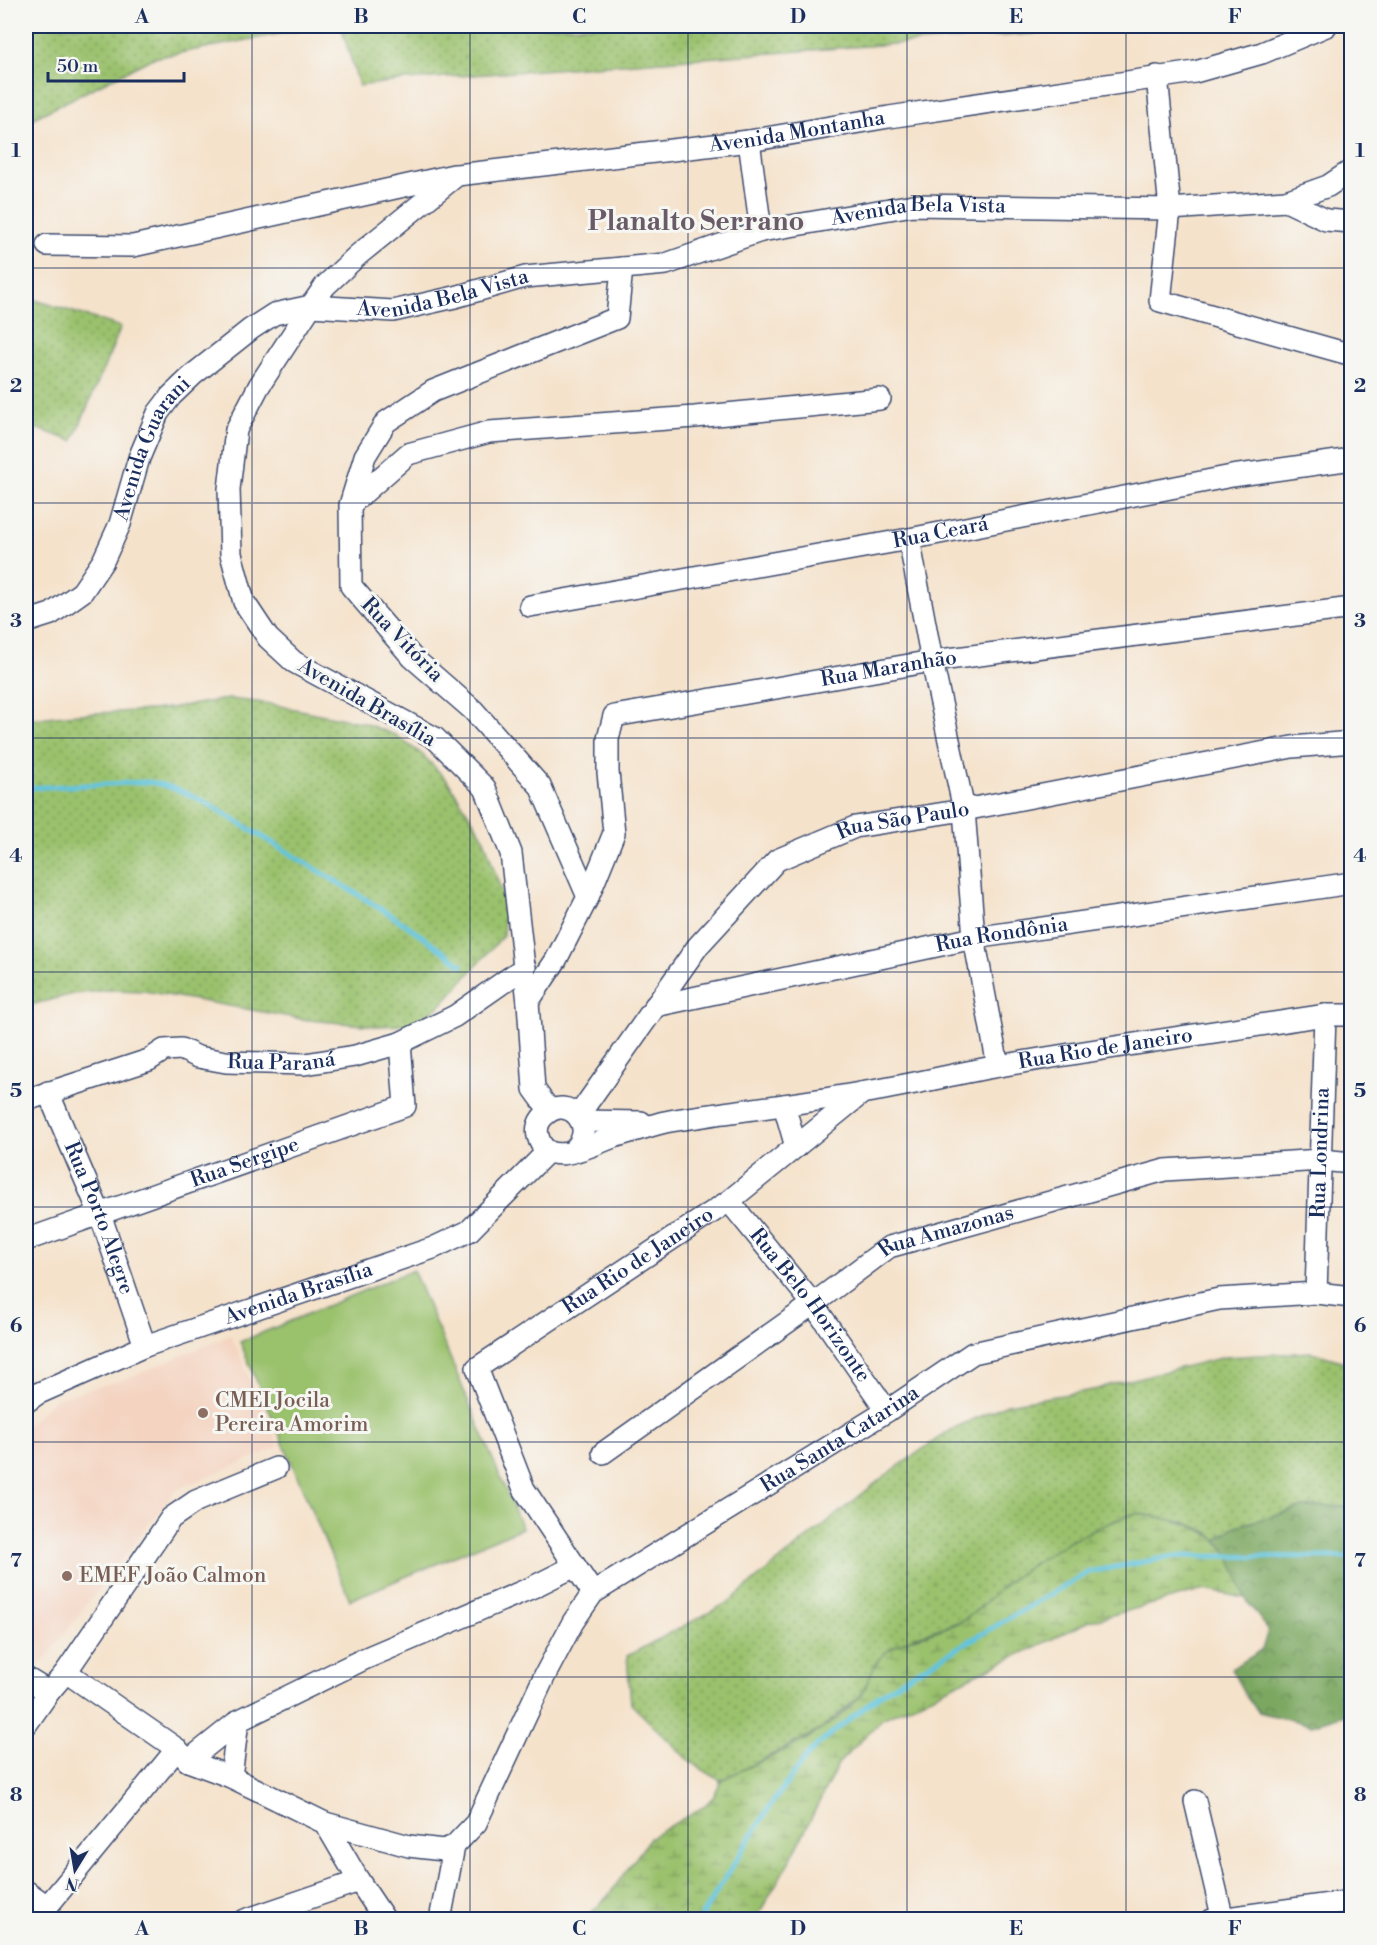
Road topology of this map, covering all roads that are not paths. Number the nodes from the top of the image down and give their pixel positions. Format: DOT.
graph roads {
  1 [pos="1326,26"];
  2 [pos="1158,76"];
  3 [pos="749,141"];
  4 [pos="1352,170"];
  5 [pos="458,174"];
  6 [pos="1286,201"];
  7 [pos="1170,209"];
  8 [pos="1352,222"];
  9 [pos="761,231"];
  10 [pos="47,245"];
  11 [pos="622,268"];
  12 [pos="311,306"];
  13 [pos="251,329"];
  14 [pos="1352,355"];
  15 [pos="279,356"];
  16 [pos="880,399"];
  17 [pos="1352,459"];
  18 [pos="350,505"];
  19 [pos="909,539"];
  20 [pos="530,606"];
  21 [pos="1352,608"];
  22 [pos="26,622"];
  23 [pos="932,661"];
  24 [pos="1352,742"];
  25 [pos="964,810"];
  26 [pos="1352,883"];
  27 [pos="588,897"];
  28 [pos="974,938"];
  29 [pos="525,967"];
  30 [pos="528,1002"];
  31 [pos="655,1006"];
  32 [pos="1325,1015"];
  33 [pos="1352,1015"];
  34 [pos="400,1043"];
  35 [pos="998,1066"];
  36 [pos="48,1092"];
  37 [pos="862,1093"];
  38 [pos="26,1100"];
  39 [pos="784,1105"];
  40 [pos="550,1111"];
  41 [pos="580,1118"];
  42 [pos="666,1122"];
  43 [pos="796,1147"];
  44 [pos="548,1151"];
  45 [pos="573,1152"];
  46 [pos="1321,1160"];
  47 [pos="1352,1163"];
  48 [pos="729,1201"];
  49 [pos="100,1214"];
  50 [pos="26,1240"];
  51 [pos="1316,1293"];
  52 [pos="1352,1297"];
  53 [pos="813,1304"];
  54 [pos="145,1346"];
  55 [pos="26,1402"];
  56 [pos="886,1411"];
  57 [pos="603,1452"];
  58 [pos="276,1468"];
  59 [pos="575,1566"];
  60 [pos="593,1593"];
  61 [pos="66,1672"];
  62 [pos="26,1678"];
  63 [pos="49,1692"];
  64 [pos="238,1721"];
  65 [pos="26,1725"];
  66 [pos="183,1755"];
  67 [pos="231,1777"];
  68 [pos="1195,1802"];
  69 [pos="325,1823"];
  70 [pos="454,1846"];
  71 [pos="359,1881"];
  72 [pos="26,1891"];
  73 [pos="1352,1901"];
  74 [pos="41,1913"];
  75 [pos="1219,1919"];
  76 [pos="245,1920"];
  77 [pos="385,1920"];
  78 [pos="440,1920"];
  1 -- 2 [label="street, Avenida Montanha"];
  2 -- 3 [label="street, Avenida Montanha"];
  2 -- 7 [label="street"];
  3 -- 5 [label="street, Avenida Montanha"];
  3 -- 9 [label="street"];
  4 -- 6 [label="street, Avenida Bela Vista"];
  5 -- 10 [label="street, Avenida Montanha"];
  5 -- 12 [label="street"];
  6 -- 7 [label="street, Avenida Bela Vista"];
  6 -- 8 [label="street"];
  7 -- 9 [label="street, Avenida Bela Vista"];
  7 -- 14 [label="street"];
  9 -- 11 [label="street, Avenida Bela Vista"];
  11 -- 12 [label="street, Avenida Bela Vista"];
  11 -- 18 [label="street, Rua Vitória"];
  12 -- 13 [label="street, Avenida Guarani"];
  12 -- 15 [label="street, Avenida Brasília"];
  13 -- 15 [label="street"];
  13 -- 22 [label="street, Avenida Guarani"];
  15 -- 29 [label="street, Avenida Brasília"];
  16 -- 18 [label="street"];
  17 -- 19 [label="street, Rua Ceará"];
  18 -- 27 [label="street, Rua Vitória"];
  19 -- 20 [label="street, Rua Ceará"];
  19 -- 23 [label="street"];
  21 -- 23 [label="street, Rua Maranhão"];
  23 -- 25 [label="street"];
  23 -- 27 [label="street, Rua Maranhão"];
  24 -- 25 [label="street, Rua São Paulo"];
  25 -- 28 [label="street"];
  25 -- 31 [label="street, Rua São Paulo"];
  26 -- 28 [label="street, Rua Rondônia"];
  27 -- 30 [label="street"];
  28 -- 31 [label="street, Rua Rondônia"];
  28 -- 35 [label="street"];
  29 -- 30 [label="street, Avenida Brasília"];
  29 -- 34 [label="street, Rua Paraná"];
  30 -- 40 [label="street, Avenida Brasília"];
  31 -- 41 [label="street, Rua São Paulo"];
  32 -- 33 [label="street, Rua Rio de Janeiro"];
  32 -- 35 [label="street, Rua Rio de Janeiro"];
  32 -- 46 [label="street, Rua Londrina"];
  34 -- 36 [label="street, Rua Paraná"];
  34 -- 49 [label="street, Rua Sergipe"];
  35 -- 37 [label="street, Rua Rio de Janeiro"];
  36 -- 38 [label="street, Rua Paraná"];
  36 -- 49 [label="street, Rua Porto Alegre"];
  37 -- 39 [label="street, Rua Rio de Janeiro"];
  37 -- 43 [label="street, Rua Rio de Janeiro"];
  39 -- 42 [label="street, Rua Rio de Janeiro"];
  39 -- 43 [label="street"];
  40 -- 41 [label="street"];
  40 -- 44 [label="street"];
  41 -- 42 [label="street, Rua Rio de Janeiro"];
  41 -- 45 [label="street"];
  42 -- 45 [label="street, Rua Rio de Janeiro"];
  43 -- 48 [label="street, Rua Rio de Janeiro"];
  44 -- 45 [label="street"];
  44 -- 54 [label="street, Avenida Brasília"];
  46 -- 47 [label="street, Rua Amazonas"];
  46 -- 51 [label="street, Rua Londrina"];
  46 -- 53 [label="street, Rua Amazonas"];
  48 -- 53 [label="street, Rua Belo Horizonte"];
  48 -- 59 [label="street, Rua Rio de Janeiro"];
  49 -- 50 [label="street, Rua Sergipe"];
  49 -- 54 [label="street, Rua Porto Alegre"];
  51 -- 52 [label="street, Rua Santa Catarina"];
  51 -- 56 [label="street, Rua Santa Catarina"];
  53 -- 56 [label="street, Rua Belo Horizonte"];
  53 -- 57 [label="street, Rua Amazonas"];
  54 -- 55 [label="street, Avenida Brasília"];
  56 -- 60 [label="street, Rua Santa Catarina"];
  58 -- 61 [label="street"];
  59 -- 60 [label="street"];
  59 -- 64 [label="street"];
  60 -- 70 [label="street"];
  61 -- 63 [label="street"];
  61 -- 66 [label="street"];
  62 -- 63 [label="street"];
  63 -- 65 [label="street"];
  64 -- 66 [label="street"];
  64 -- 67 [label="street"];
  66 -- 67 [label="street"];
  66 -- 74 [label="street"];
  67 -- 69 [label="street"];
  68 -- 75 [label="street"];
  69 -- 70 [label="street"];
  69 -- 71 [label="street"];
  70 -- 78 [label="street"];
  71 -- 76 [label="street"];
  71 -- 77 [label="street"];
  72 -- 74 [label="street"];
  73 -- 75 [label="street"];
}
